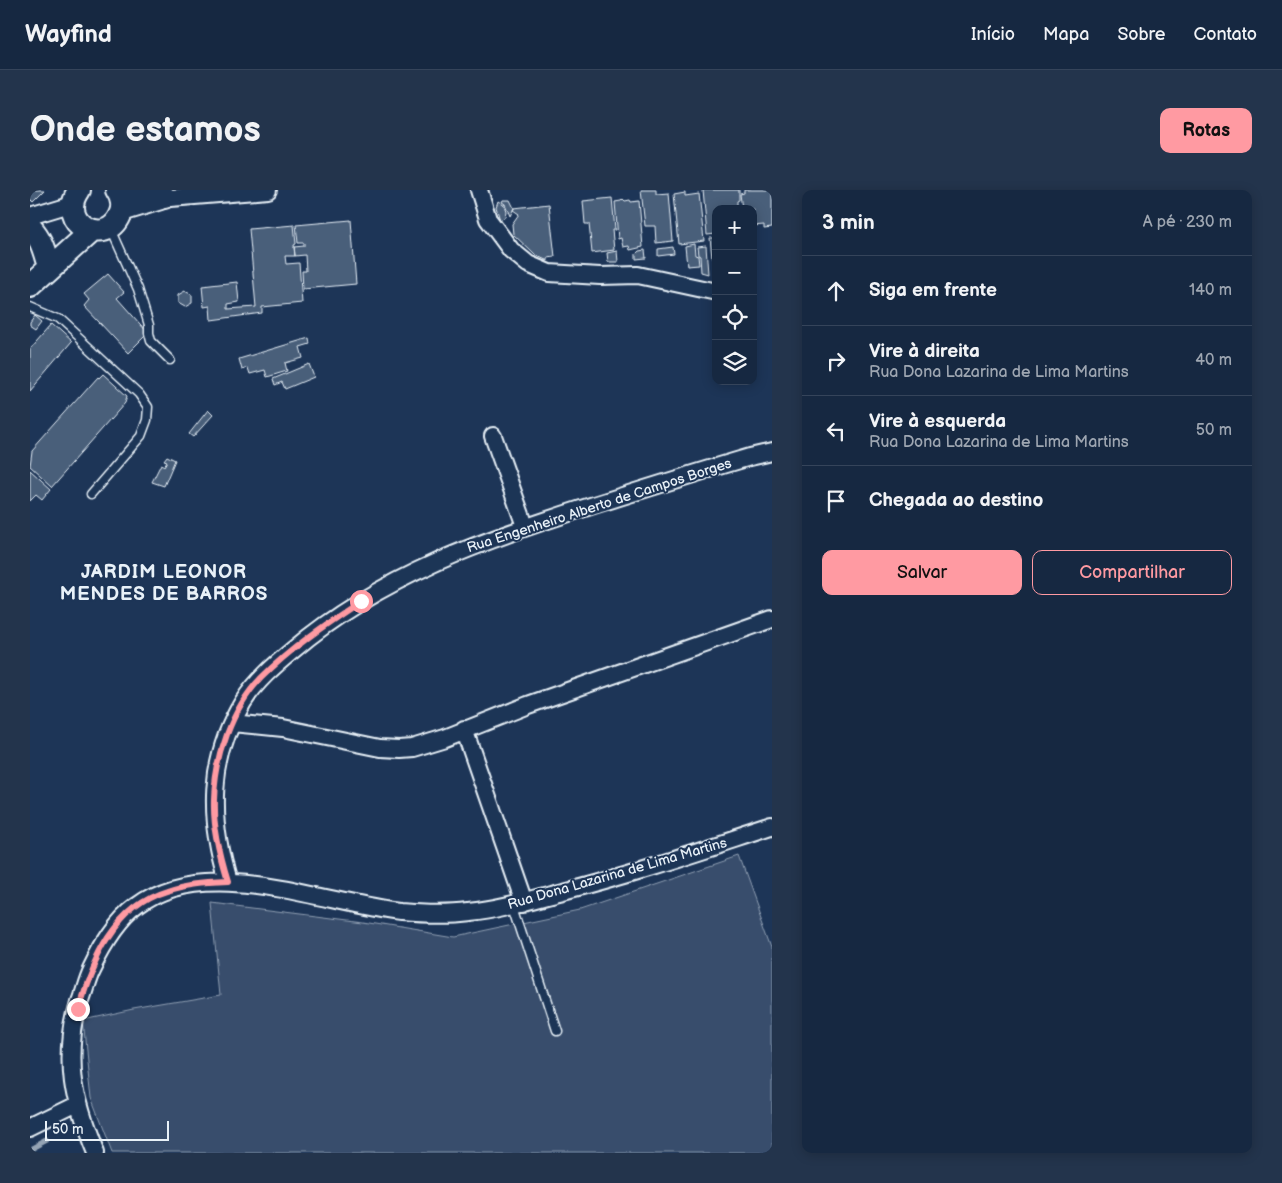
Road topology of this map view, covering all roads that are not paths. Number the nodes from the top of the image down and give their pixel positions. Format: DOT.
graph roads {
  1 [pos="268,190"];
  2 [pos="479,190"];
  3 [pos="164,195"];
  4 [pos="91,207"];
  5 [pos="30,216"];
  6 [pos="30,223"];
  7 [pos="30,227"];
  8 [pos="47,261"];
  9 [pos="30,286"];
  10 [pos="712,291"];
  11 [pos="30,307"];
  12 [pos="170,360"];
  13 [pos="493,436"];
  14 [pos="772,452"];
  15 [pos="91,494"];
  16 [pos="525,526"];
  17 [pos="772,619"];
  18 [pos="232,723"];
  19 [pos="464,729"];
  20 [pos="772,827"];
  21 [pos="228,882"];
  22 [pos="519,904"];
  23 [pos="555,1031"];
  24 [pos="77,1105"];
  25 [pos="30,1128"];
  26 [pos="92,1152"];
  1 -- 3 [label="street"];
  2 -- 10 [label="street"];
  3 -- 4 [label="street"];
  4 -- 5 [label="street"];
  4 -- 6 [label="street"];
  4 -- 8 [label="street"];
  4 -- 9 [label="street"];
  4 -- 12 [label="lane"];
  7 -- 8 [label="street"];
  8 -- 9 [label="street"];
  11 -- 15 [label="lane"];
  13 -- 16 [label="street"];
  14 -- 16 [label="street, Rua Engenheiro Alberto de Campos Borges"];
  16 -- 18 [label="street, Rua Engenheiro Alberto de Campos Borges"];
  17 -- 19 [label="street"];
  18 -- 19 [label="street"];
  18 -- 21 [label="street, Rua Engenheiro Alberto de Campos Borges"];
  19 -- 22 [label="street"];
  20 -- 22 [label="street, Rua Dona Lazarina de Lima Martins"];
  21 -- 22 [label="street, Rua Dona Lazarina de Lima Martins"];
  21 -- 24 [label="street, Rua Dona Lazarina de Lima Martins"];
  22 -- 23 [label="lane"];
  24 -- 25 [label="street"];
  24 -- 26 [label="street, Rua Dona Lazarina de Lima Martins"];
}
